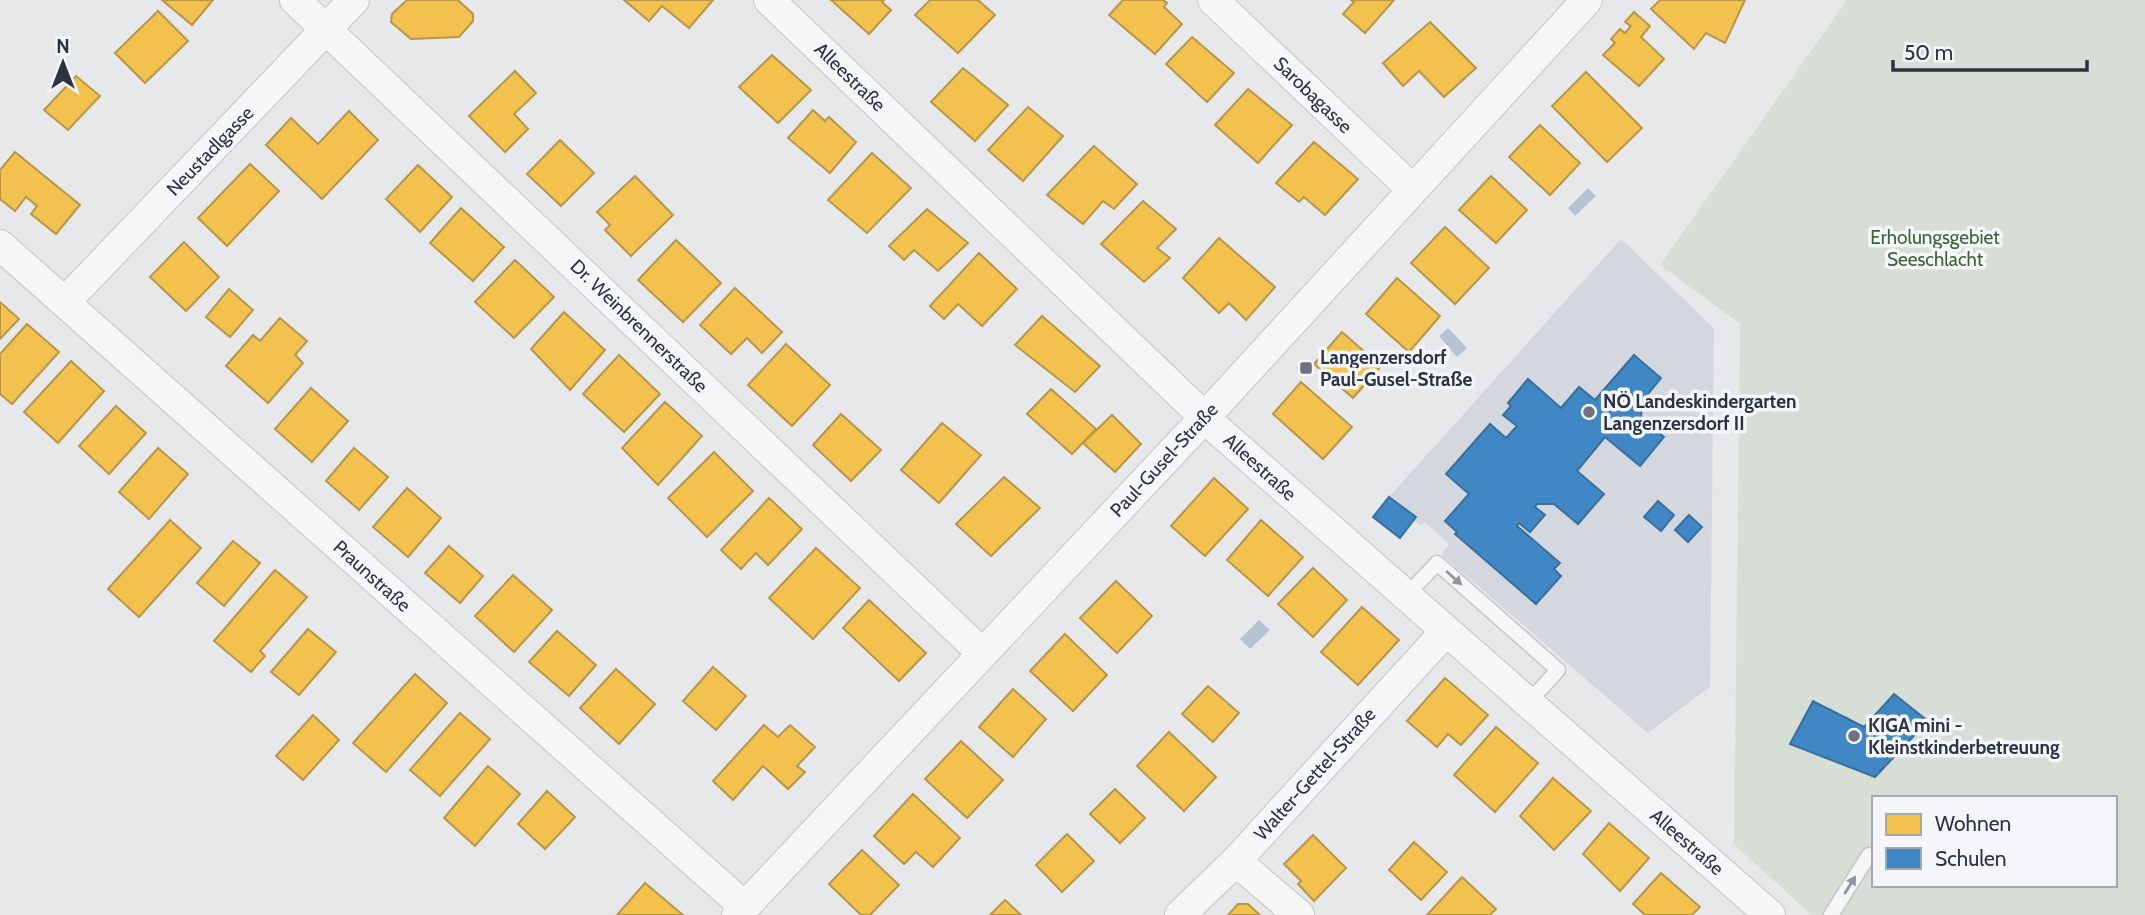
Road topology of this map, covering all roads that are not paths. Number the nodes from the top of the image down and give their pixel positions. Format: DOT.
graph roads {
  1 [pos="295,0"];
  2 [pos="354,0"];
  3 [pos="769,0"];
  4 [pos="1213,0"];
  5 [pos="1587,0"];
  6 [pos="327,29"];
  7 [pos="1412,189"];
  8 [pos="0,245"];
  9 [pos="65,302"];
  10 [pos="1205,417"];
  11 [pos="1406,596"];
  12 [pos="1446,631"];
  13 [pos="982,653"];
  14 [pos="1528,703"];
  15 [pos="1869,855"];
  16 [pos="1236,861"];
  17 [pos="741,911"];
  18 [pos="1180,915"];
  19 [pos="1298,915"];
  20 [pos="1770,915"];
  21 [pos="1831,915"];
  1 -- 6 [label="street, Dr. Weinbrennerstraße"];
  2 -- 6 [label="street, Neustadlgasse"];
  3 -- 10 [label="street, Alleestraße"];
  4 -- 7 [label="street, Sarobagasse"];
  5 -- 7 [label="street, Paul-Gusel-Straße"];
  6 -- 9 [label="street, Neustadlgasse"];
  6 -- 13 [label="street, Dr. Weinbrennerstraße"];
  7 -- 10 [label="street, Paul-Gusel-Straße"];
  8 -- 9 [label="street, Praunstraße"];
  9 -- 17 [label="street, Praunstraße"];
  10 -- 11 [label="street, Alleestraße"];
  10 -- 13 [label="street, Paul-Gusel-Straße"];
  11 -- 12 [label="street, Alleestraße"];
  11 -- 14 [label="lane, one-way"];
  12 -- 14 [label="street, Alleestraße"];
  12 -- 16 [label="street, Walter-Gettel-Straße"];
  13 -- 17 [label="street, Paul-Gusel-Straße"];
  14 -- 20 [label="street, Alleestraße"];
  21 -- 15 [label="lane, one-way"];
  16 -- 18 [label="street, Walter-Gettel-Straße"];
  16 -- 19 [label="street"];
}
